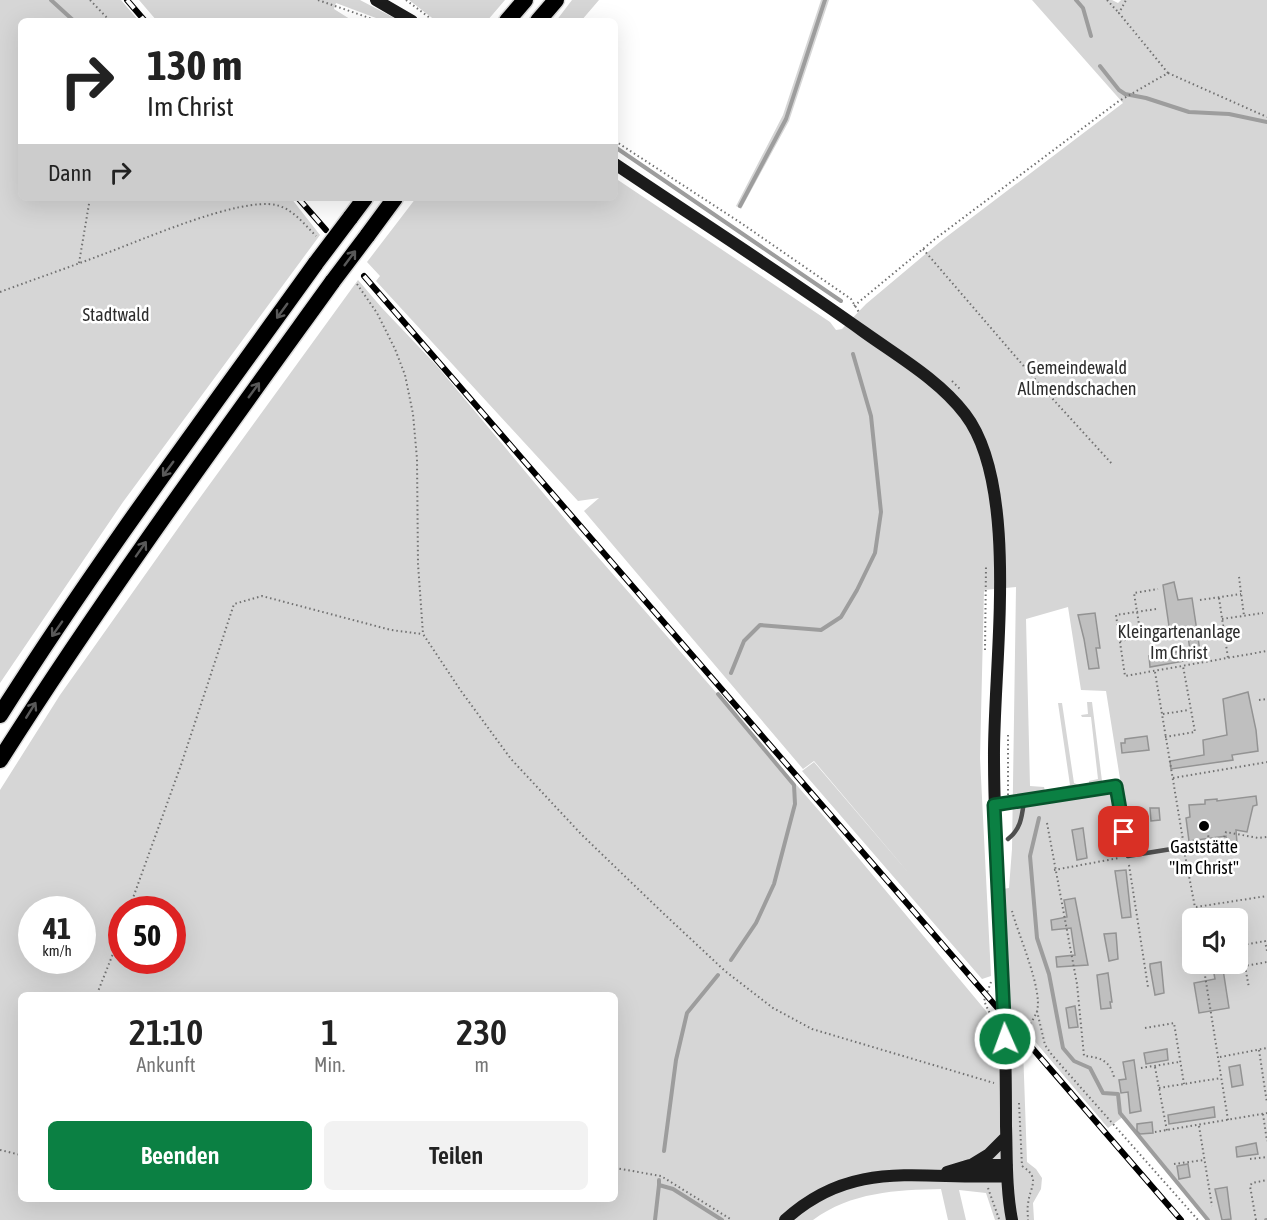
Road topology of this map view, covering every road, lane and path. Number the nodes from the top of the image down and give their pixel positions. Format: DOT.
graph roads {
  1 [pos="90,0"];
  2 [pos="318,0"];
  3 [pos="376,0"];
  4 [pos="406,0"];
  5 [pos="525,0"];
  6 [pos="556,0"];
  7 [pos="1107,0"];
  8 [pos="1126,0"];
  9 [pos="1119,13"];
  10 [pos="107,18"];
  11 [pos="369,18"];
  12 [pos="407,18"];
  13 [pos="430,18"];
  14 [pos="510,18"];
  15 [pos="541,18"];
  16 [pos="1167,72"];
  17 [pos="1267,117"];
  18 [pos="618,143"];
  19 [pos="618,166"];
  20 [pos="90,201"];
  21 [pos="278,201"];
  22 [pos="363,201"];
  23 [pos="393,201"];
  24 [pos="279,206"];
  25 [pos="316,236"];
  26 [pos="923,249"];
  27 [pos="80,264"];
  28 [pos="357,284"];
  29 [pos="0,291"];
  30 [pos="1113,465"];
  31 [pos="987,561"];
  32 [pos="1239,577"];
  33 [pos="1158,589"];
  34 [pos="1241,594"];
  35 [pos="1219,598"];
  36 [pos="1200,600"];
  37 [pos="1156,609"];
  38 [pos="1137,612"];
  39 [pos="1263,613"];
  40 [pos="1244,616"];
  41 [pos="1222,619"];
  42 [pos="423,634"];
  43 [pos="1120,641"];
  44 [pos="985,651"];
  45 [pos="1267,651"];
  46 [pos="1228,657"];
  47 [pos="1183,666"];
  48 [pos="1155,672"];
  49 [pos="1267,699"];
  50 [pos="1259,700"];
  51 [pos="1190,710"];
  52 [pos="1163,714"];
  53 [pos="0,715"];
  54 [pos="1165,737"];
  55 [pos="0,760"];
  56 [pos="1267,762"];
  57 [pos="1173,778"];
  58 [pos="1024,801"];
  59 [pos="994,805"];
  60 [pos="1047,823"];
  61 [pos="1208,833"];
  62 [pos="1267,837"];
  63 [pos="1008,839"];
  64 [pos="1209,843"];
  65 [pos="1184,847"];
  66 [pos="1128,856"];
  67 [pos="1054,870"];
  68 [pos="134,896"];
  69 [pos="1267,896"];
  70 [pos="1196,907"];
  71 [pos="1248,944"];
  72 [pos="1267,951"];
  73 [pos="1267,962"];
  74 [pos="1248,965"];
  75 [pos="108,968"];
  76 [pos="1205,974"];
  77 [pos="1246,974"];
  78 [pos="993,977"];
  79 [pos="1149,987"];
  80 [pos="1248,988"];
  81 [pos="99,992"];
  82 [pos="1037,1011"];
  83 [pos="995,1025"];
  84 [pos="1145,1028"];
  85 [pos="1267,1048"];
  86 [pos="1259,1050"];
  87 [pos="1219,1057"];
  88 [pos="1180,1062"];
  89 [pos="1155,1067"];
  90 [pos="1141,1068"];
  91 [pos="1265,1072"];
  92 [pos="1114,1077"];
  93 [pos="1222,1078"];
  94 [pos="1184,1084"];
  95 [pos="1159,1088"];
  96 [pos="995,1092"];
  97 [pos="1267,1103"];
  98 [pos="1265,1114"];
  99 [pos="1228,1120"];
  100 [pos="1199,1125"];
  101 [pos="1167,1131"];
  102 [pos="1155,1132"];
  103 [pos="1006,1137"];
  104 [pos="1267,1141"];
  105 [pos="0,1150"];
  106 [pos="18,1154"];
  107 [pos="1022,1155"];
  108 [pos="1267,1157"];
  109 [pos="1204,1160"];
  110 [pos="1250,1160"];
  111 [pos="1174,1164"];
  112 [pos="970,1165"];
  113 [pos="618,1169"];
  114 [pos="1007,1170"];
  115 [pos="940,1174"];
  116 [pos="1267,1180"];
  117 [pos="988,1187"];
  118 [pos="1212,1206"];
  119 [pos="732,1220"];
  120 [pos="785,1220"];
  121 [pos="999,1220"];
  122 [pos="1012,1220"];
  123 [pos="1028,1220"];
  124 [pos="1198,1220"];
  125 [pos="1256,1220"];
  1 -- 10 [label="path"];
  2 -- 11 [label="path"];
  3 -- 12 [label="main road"];
  4 -- 13 [label="path"];
  5 -- 14 [label="highway"];
  6 -- 15 [label="highway"];
  7 -- 9 [label="path"];
  8 -- 9 [label="path"];
  9 -- 16 [label="path"];
  16 -- 17 [label="path"];
  16 -- 26 [label="path"];
  18 -- 26 [label="path"];
  19 -- 59 [label="main road"];
  20 -- 27 [label="path"];
  21 -- 24 [label="path"];
  22 -- 53 [label="highway, one-way, bridge"];
  55 -- 23 [label="highway, one-way, bridge"];
  24 -- 25 [label="path"];
  24 -- 27 [label="path"];
  26 -- 30 [label="path"];
  27 -- 29 [label="path"];
  28 -- 42 [label="path"];
  31 -- 44 [label="path"];
  32 -- 34 [label="path"];
  33 -- 38 [label="path"];
  34 -- 35 [label="path"];
  34 -- 40 [label="path"];
  35 -- 36 [label="path"];
  35 -- 41 [label="path"];
  37 -- 38 [label="path"];
  38 -- 43 [label="path"];
  38 -- 43 [label="path"];
  39 -- 40 [label="path"];
  40 -- 41 [label="path"];
  41 -- 46 [label="path"];
  42 -- 68 [label="path"];
  42 -- 96 [label="path"];
  43 -- 48 [label="path"];
  45 -- 46 [label="path"];
  46 -- 47 [label="path"];
  47 -- 48 [label="path"];
  47 -- 51 [label="path"];
  48 -- 52 [label="path"];
  49 -- 50 [label="path"];
  51 -- 52 [label="path"];
  51 -- 54 [label="path"];
  52 -- 54 [label="path"];
  54 -- 57 [label="path"];
  56 -- 57 [label="path"];
  57 -- 65 [label="path"];
  58 -- 59 [label="lane"];
  58 -- 63 [label="lane"];
  58 -- 66 [label="lane"];
  59 -- 103 [label="main road"];
  60 -- 67 [label="path"];
  61 -- 64 [label="path"];
  62 -- 64 [label="path"];
  64 -- 65 [label="path"];
  65 -- 66 [label="lane"];
  65 -- 70 [label="path"];
  66 -- 67 [label="path"];
  66 -- 79 [label="path"];
  67 -- 92 [label="path"];
  69 -- 70 [label="path"];
  71 -- 72 [label="path"];
  73 -- 74 [label="path"];
  75 -- 81 [label="path"];
  76 -- 87 [label="path"];
  77 -- 80 [label="path"];
  78 -- 83 [label="path"];
  82 -- 124 [label="path"];
  84 -- 88 [label="path"];
  85 -- 86 [label="path"];
  86 -- 87 [label="path"];
  86 -- 91 [label="path"];
  87 -- 93 [label="path"];
  88 -- 89 [label="path"];
  88 -- 94 [label="path"];
  89 -- 90 [label="path"];
  89 -- 95 [label="path"];
  91 -- 97 [label="path"];
  93 -- 94 [label="path"];
  93 -- 99 [label="path"];
  94 -- 95 [label="path"];
  95 -- 101 [label="path"];
  98 -- 99 [label="path"];
  98 -- 104 [label="path"];
  99 -- 100 [label="path"];
  100 -- 101 [label="path"];
  100 -- 109 [label="path"];
  101 -- 102 [label="path"];
  103 -- 112 [label="main road"];
  103 -- 114 [label="main road"];
  105 -- 106 [label="path"];
  107 -- 123 [label="path"];
  108 -- 110 [label="path"];
  109 -- 111 [label="path"];
  109 -- 118 [label="path"];
  112 -- 114 [label="main road"];
  112 -- 115 [label="main road"];
  113 -- 119 [label="path"];
  114 -- 115 [label="main road"];
  114 -- 122 [label="main road"];
  115 -- 120 [label="main road"];
  116 -- 125 [label="path"];
  117 -- 121 [label="path"];
}
